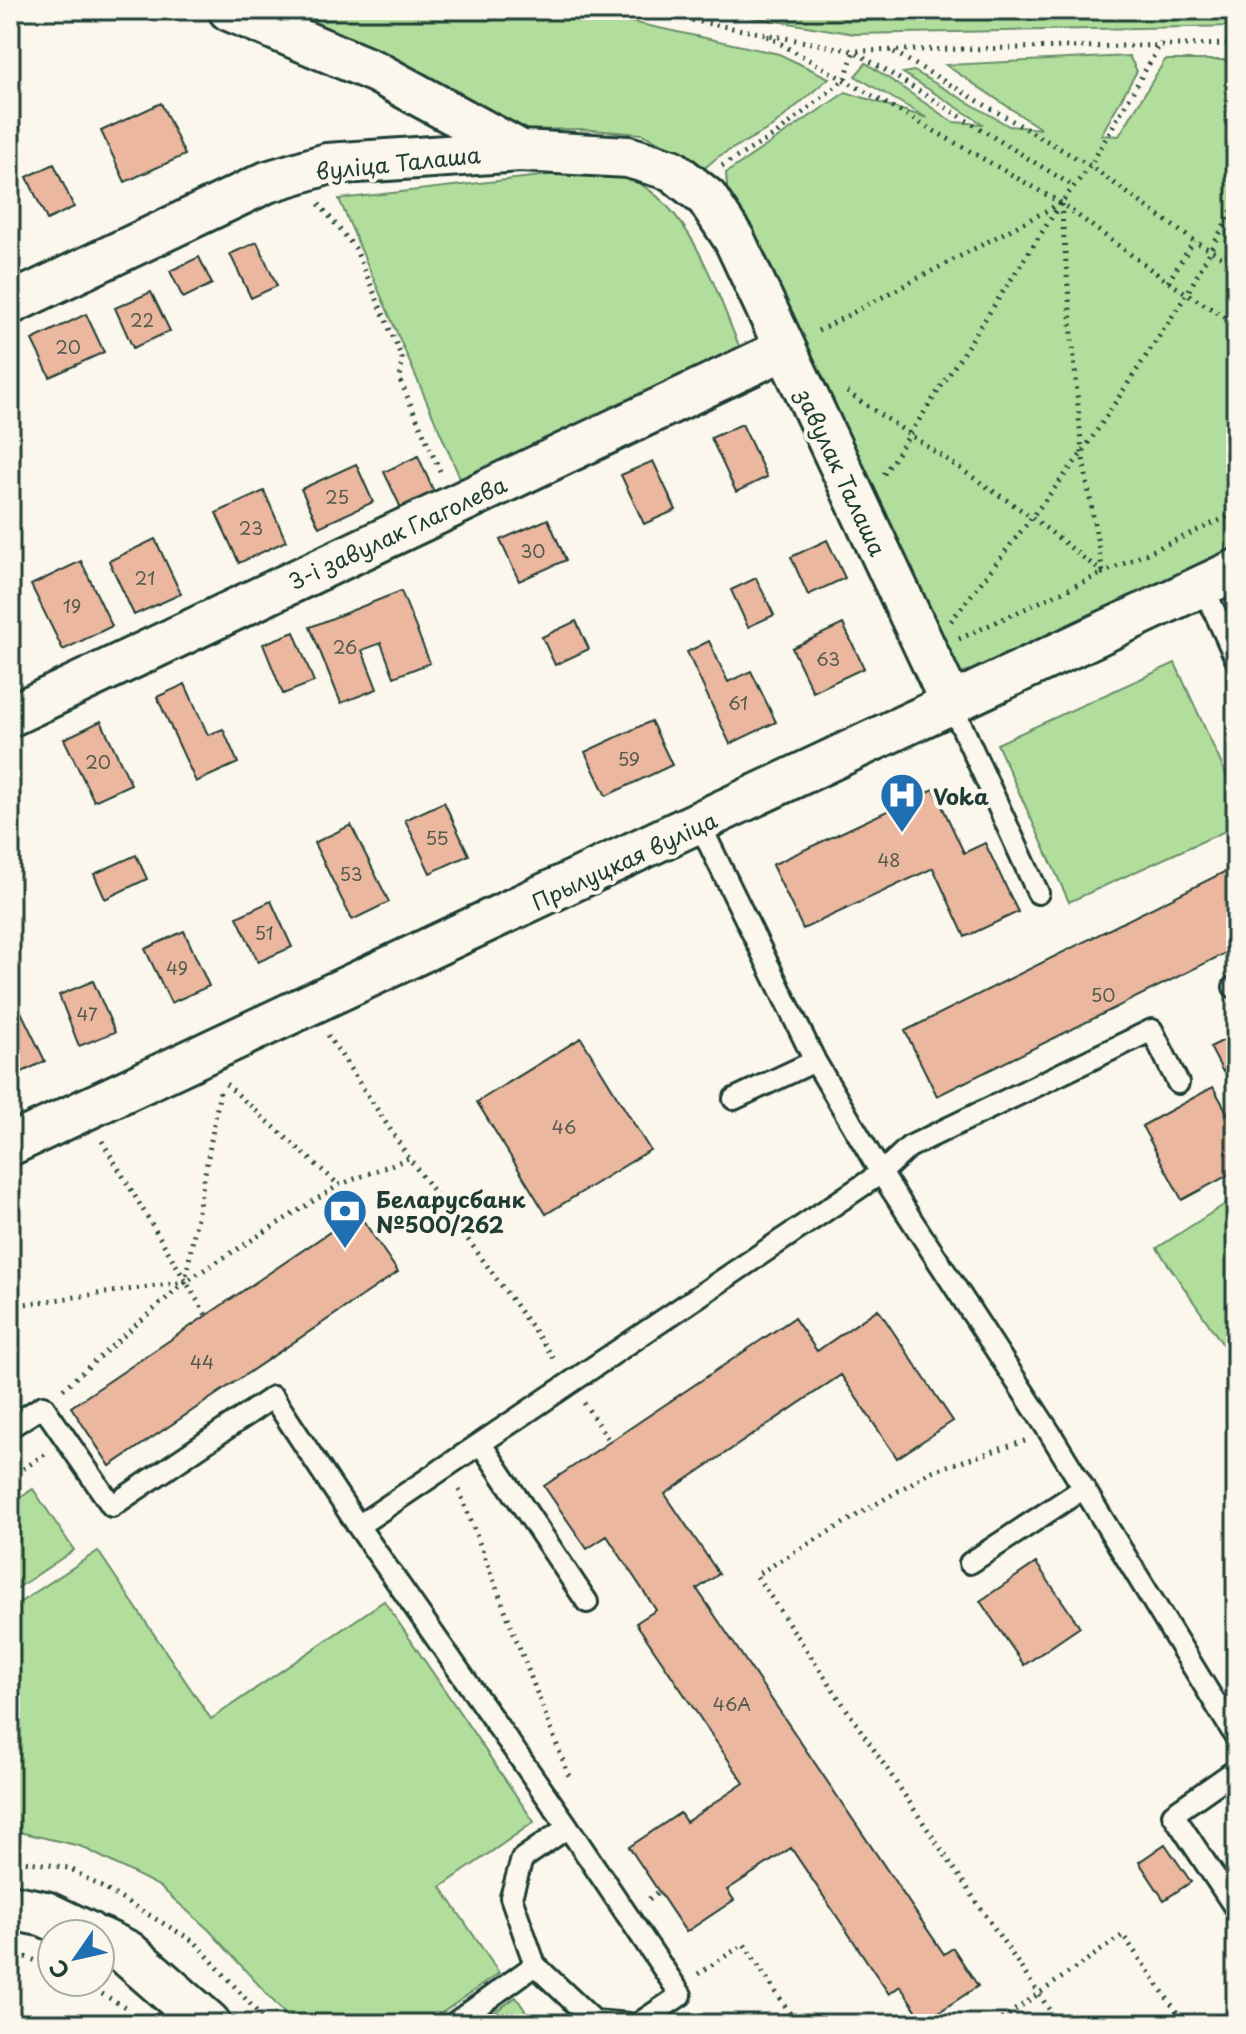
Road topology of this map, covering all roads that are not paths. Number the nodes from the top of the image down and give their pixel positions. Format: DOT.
graph roads {
  1 [pos="229,10"];
  2 [pos="521,151"];
  3 [pos="734,239"];
  4 [pos="10,304"];
  5 [pos="785,349"];
  6 [pos="1220,578"];
  7 [pos="1236,659"];
  8 [pos="951,703"];
  9 [pos="10,716"];
  10 [pos="700,825"];
  11 [pos="1038,893"];
  12 [pos="815,1061"];
  13 [pos="1178,1083"];
  14 [pos="734,1099"];
  15 [pos="10,1145"];
  16 [pos="881,1173"];
  17 [pos="10,1427"];
  18 [pos="481,1444"];
  19 [pos="1084,1488"];
  20 [pos="358,1526"];
  21 [pos="970,1563"];
  22 [pos="587,1602"];
  23 [pos="1236,1737"];
  24 [pos="1236,1770"];
  25 [pos="568,1827"];
  26 [pos="10,1907"];
  27 [pos="1236,1909"];
  28 [pos="53,1918"];
  29 [pos="116,1948"];
  30 [pos="535,1965"];
  31 [pos="208,2024"];
  32 [pos="453,2024"];
  33 [pos="629,2024"];
  34 [pos="638,2024"];
  1 -- 2 [label="street"];
  2 -- 3 [label="street, вуліца Талаша"];
  2 -- 4 [label="street, вуліца Талаша"];
  3 -- 5 [label="street, завулак Талаша"];
  5 -- 8 [label="street, завулак Талаша"];
  5 -- 9 [label="street, 3-і завулак Глаголева"];
  6 -- 7 [label="lane"];
  6 -- 8 [label="street, Прылуцкая вуліца"];
  8 -- 10 [label="street, Прылуцкая вуліца"];
  8 -- 11 [label="lane"];
  10 -- 12 [label="lane"];
  10 -- 15 [label="street, Прылуцкая вуліца"];
  12 -- 14 [label="lane"];
  12 -- 16 [label="lane"];
  13 -- 16 [label="lane"];
  16 -- 18 [label="lane"];
  16 -- 19 [label="lane"];
  17 -- 20 [label="lane"];
  18 -- 20 [label="lane"];
  18 -- 22 [label="lane"];
  19 -- 21 [label="lane"];
  19 -- 23 [label="lane"];
  20 -- 25 [label="lane"];
  24 -- 27 [label="lane"];
  25 -- 30 [label="lane"];
  25 -- 34 [label="lane"];
  26 -- 28 [label="street"];
  29 -- 31 [label="street"];
  30 -- 32 [label="lane"];
  30 -- 33 [label="lane"];
}
